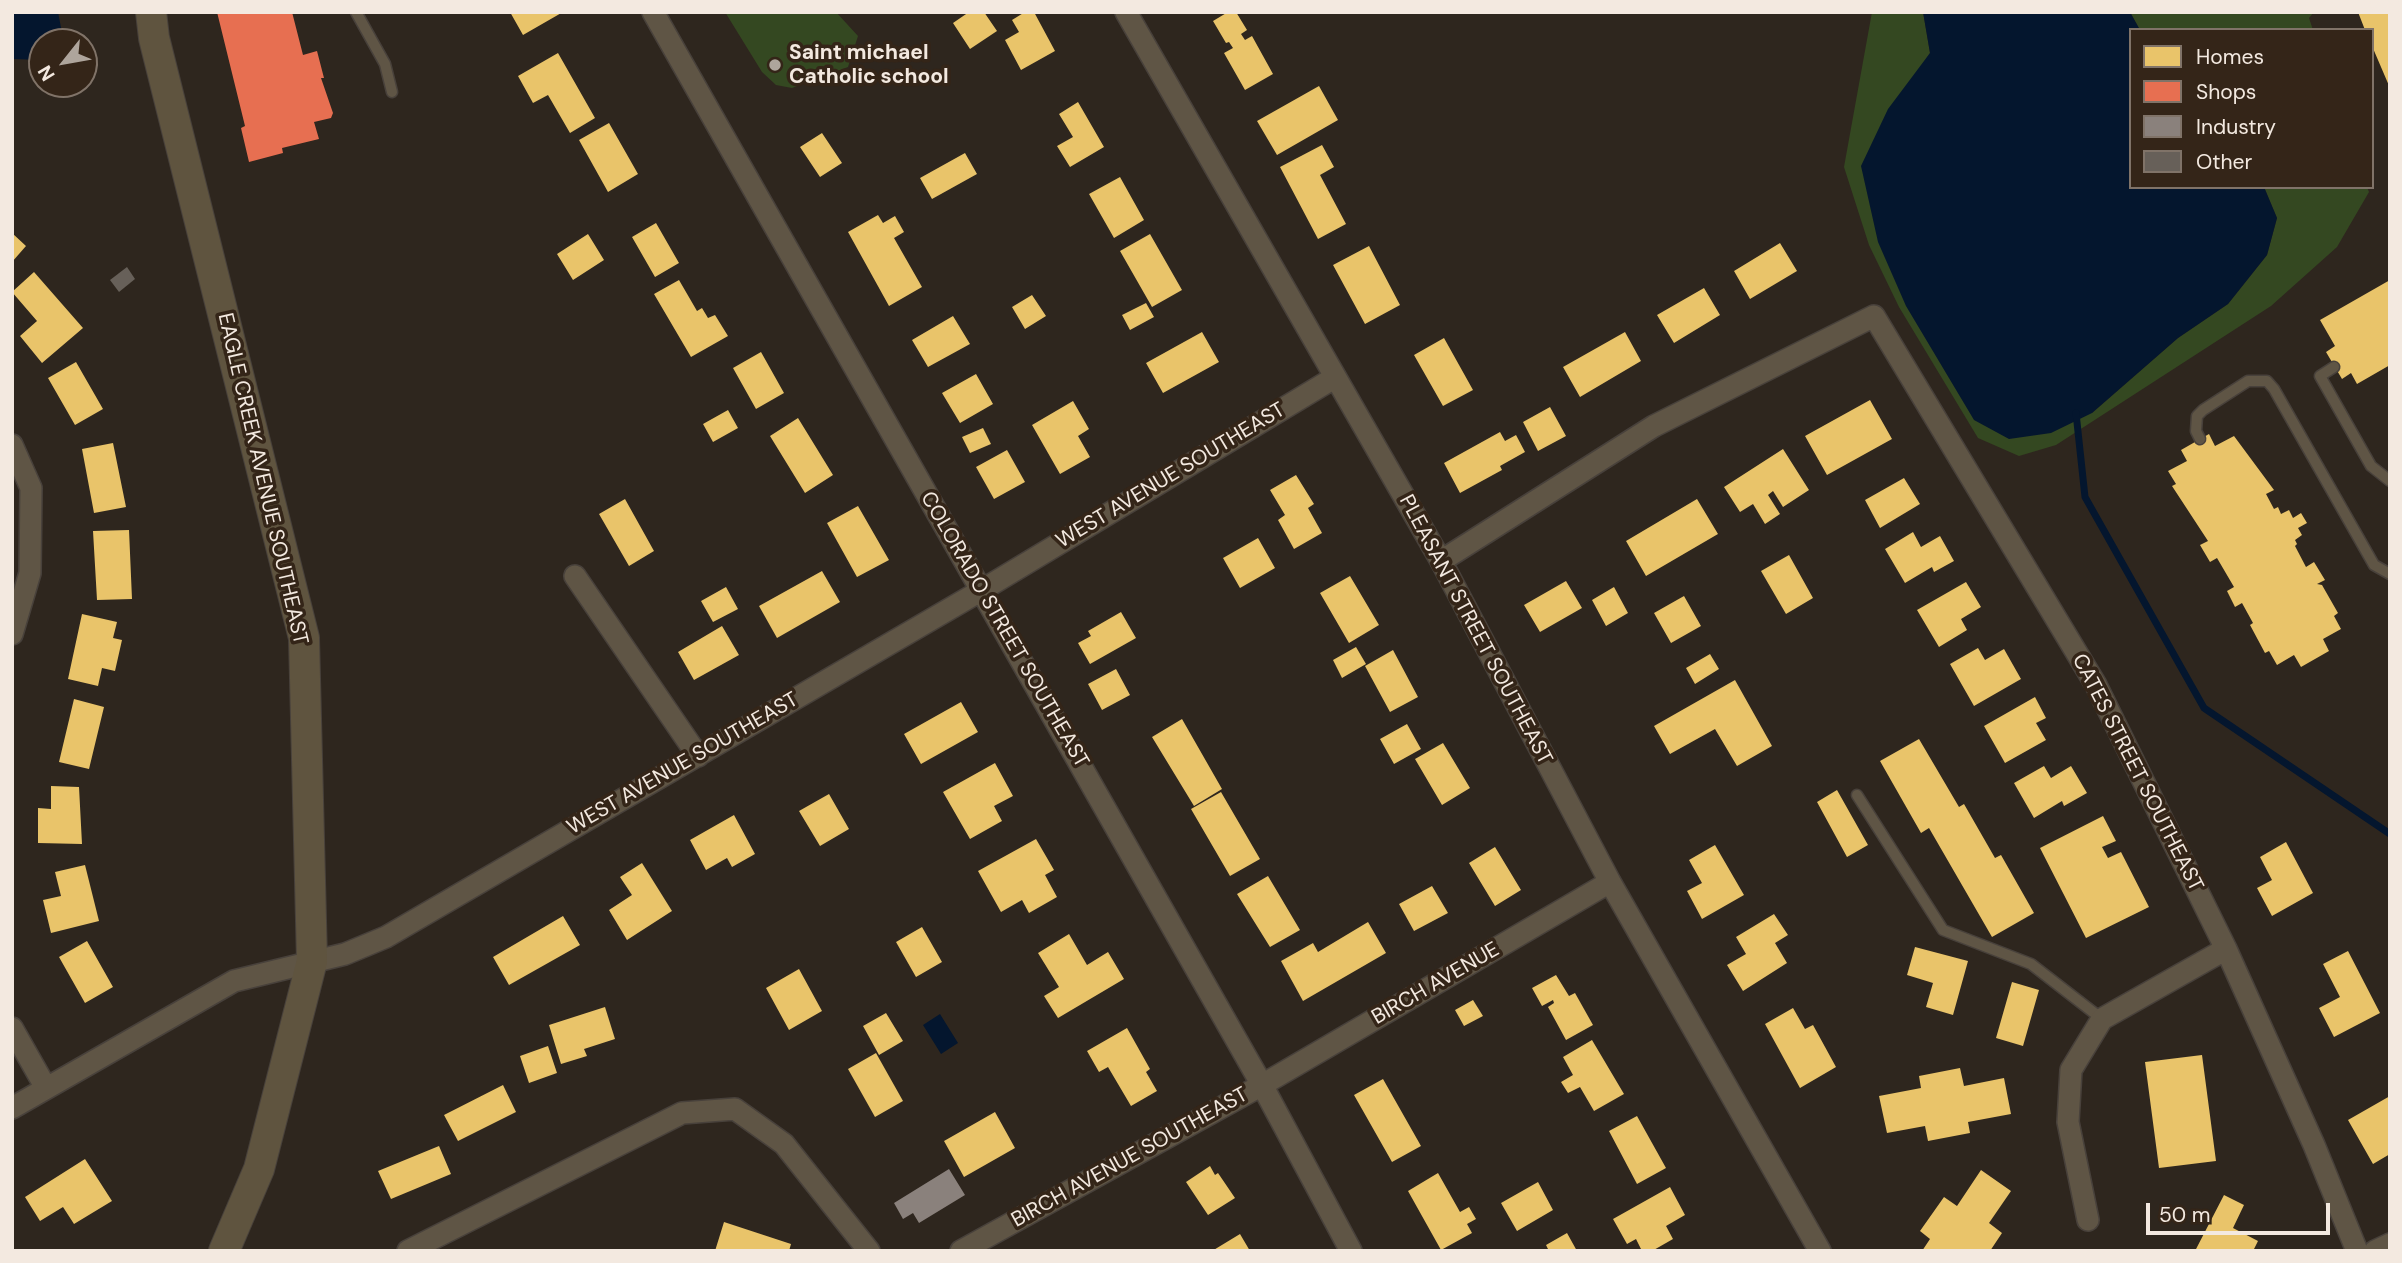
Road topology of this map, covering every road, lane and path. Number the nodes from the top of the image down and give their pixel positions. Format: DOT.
graph roads {
  1 [pos="356,12"];
  2 [pos="653,12"];
  3 [pos="1126,12"];
  4 [pos="149,21"];
  5 [pos="392,92"];
  6 [pos="2334,367"];
  7 [pos="1334,378"];
  8 [pos="2200,439"];
  9 [pos="12,446"];
  10 [pos="2390,481"];
  11 [pos="1441,561"];
  12 [pos="2390,574"];
  13 [pos="575,576"];
  14 [pos="982,590"];
  15 [pos="12,634"];
  16 [pos="698,755"];
  17 [pos="1857,795"];
  18 [pos="1610,882"];
  19 [pos="2226,950"];
  20 [pos="312,961"];
  21 [pos="2102,1018"];
  22 [pos="12,1028"];
  23 [pos="1262,1085"];
  24 [pos="47,1088"];
  25 [pos="12,1108"];
  26 [pos="2088,1220"];
  27 [pos="2390,1244"];
  28 [pos="230,1250"];
  29 [pos="408,1251"];
  30 [pos="869,1251"];
  31 [pos="961,1251"];
  32 [pos="1351,1251"];
  33 [pos="1820,1251"];
  34 [pos="2357,1251"];
  35 [pos="2375,1251"];
  1 -- 5 [label="lane"];
  2 -- 14 [label="street, COLORADO STREET SOUTHEAST"];
  3 -- 7 [label="street, PLEASANT STREET SOUTHEAST"];
  4 -- 20 [label="main road, EAGLE CREEK AVENUE SOUTHEAST"];
  6 -- 10 [label="lane"];
  7 -- 11 [label="street, PLEASANT STREET SOUTHEAST"];
  7 -- 14 [label="street, WEST AVENUE SOUTHEAST"];
  8 -- 12 [label="lane"];
  9 -- 15 [label="street"];
  11 -- 18 [label="street, PLEASANT STREET SOUTHEAST"];
  11 -- 19 [label="street, CATES STREET SOUTHEAST"];
  13 -- 16 [label="street"];
  14 -- 16 [label="street, WEST AVENUE SOUTHEAST"];
  14 -- 23 [label="street, COLORADO STREET SOUTHEAST"];
  16 -- 20 [label="street, WEST AVENUE SOUTHEAST"];
  17 -- 21 [label="lane"];
  18 -- 23 [label="street, BIRCH AVENUE"];
  18 -- 33 [label="street, PLEASANT STREET SOUTHEAST"];
  19 -- 21 [label="street"];
  19 -- 34 [label="street, CATES STREET SOUTHEAST"];
  20 -- 24 [label="street, WEST AVENUE SOUTHEAST"];
  20 -- 28 [label="main road, EAGLE CREEK AVENUE SOUTHEAST"];
  21 -- 26 [label="street"];
  22 -- 24 [label="street"];
  23 -- 31 [label="street, BIRCH AVENUE SOUTHEAST"];
  23 -- 32 [label="street, COLORADO STREET SOUTHEAST"];
  24 -- 25 [label="street, WEST AVENUE SOUTHEAST"];
  27 -- 35 [label="street"];
  29 -- 30 [label="street"];
}
